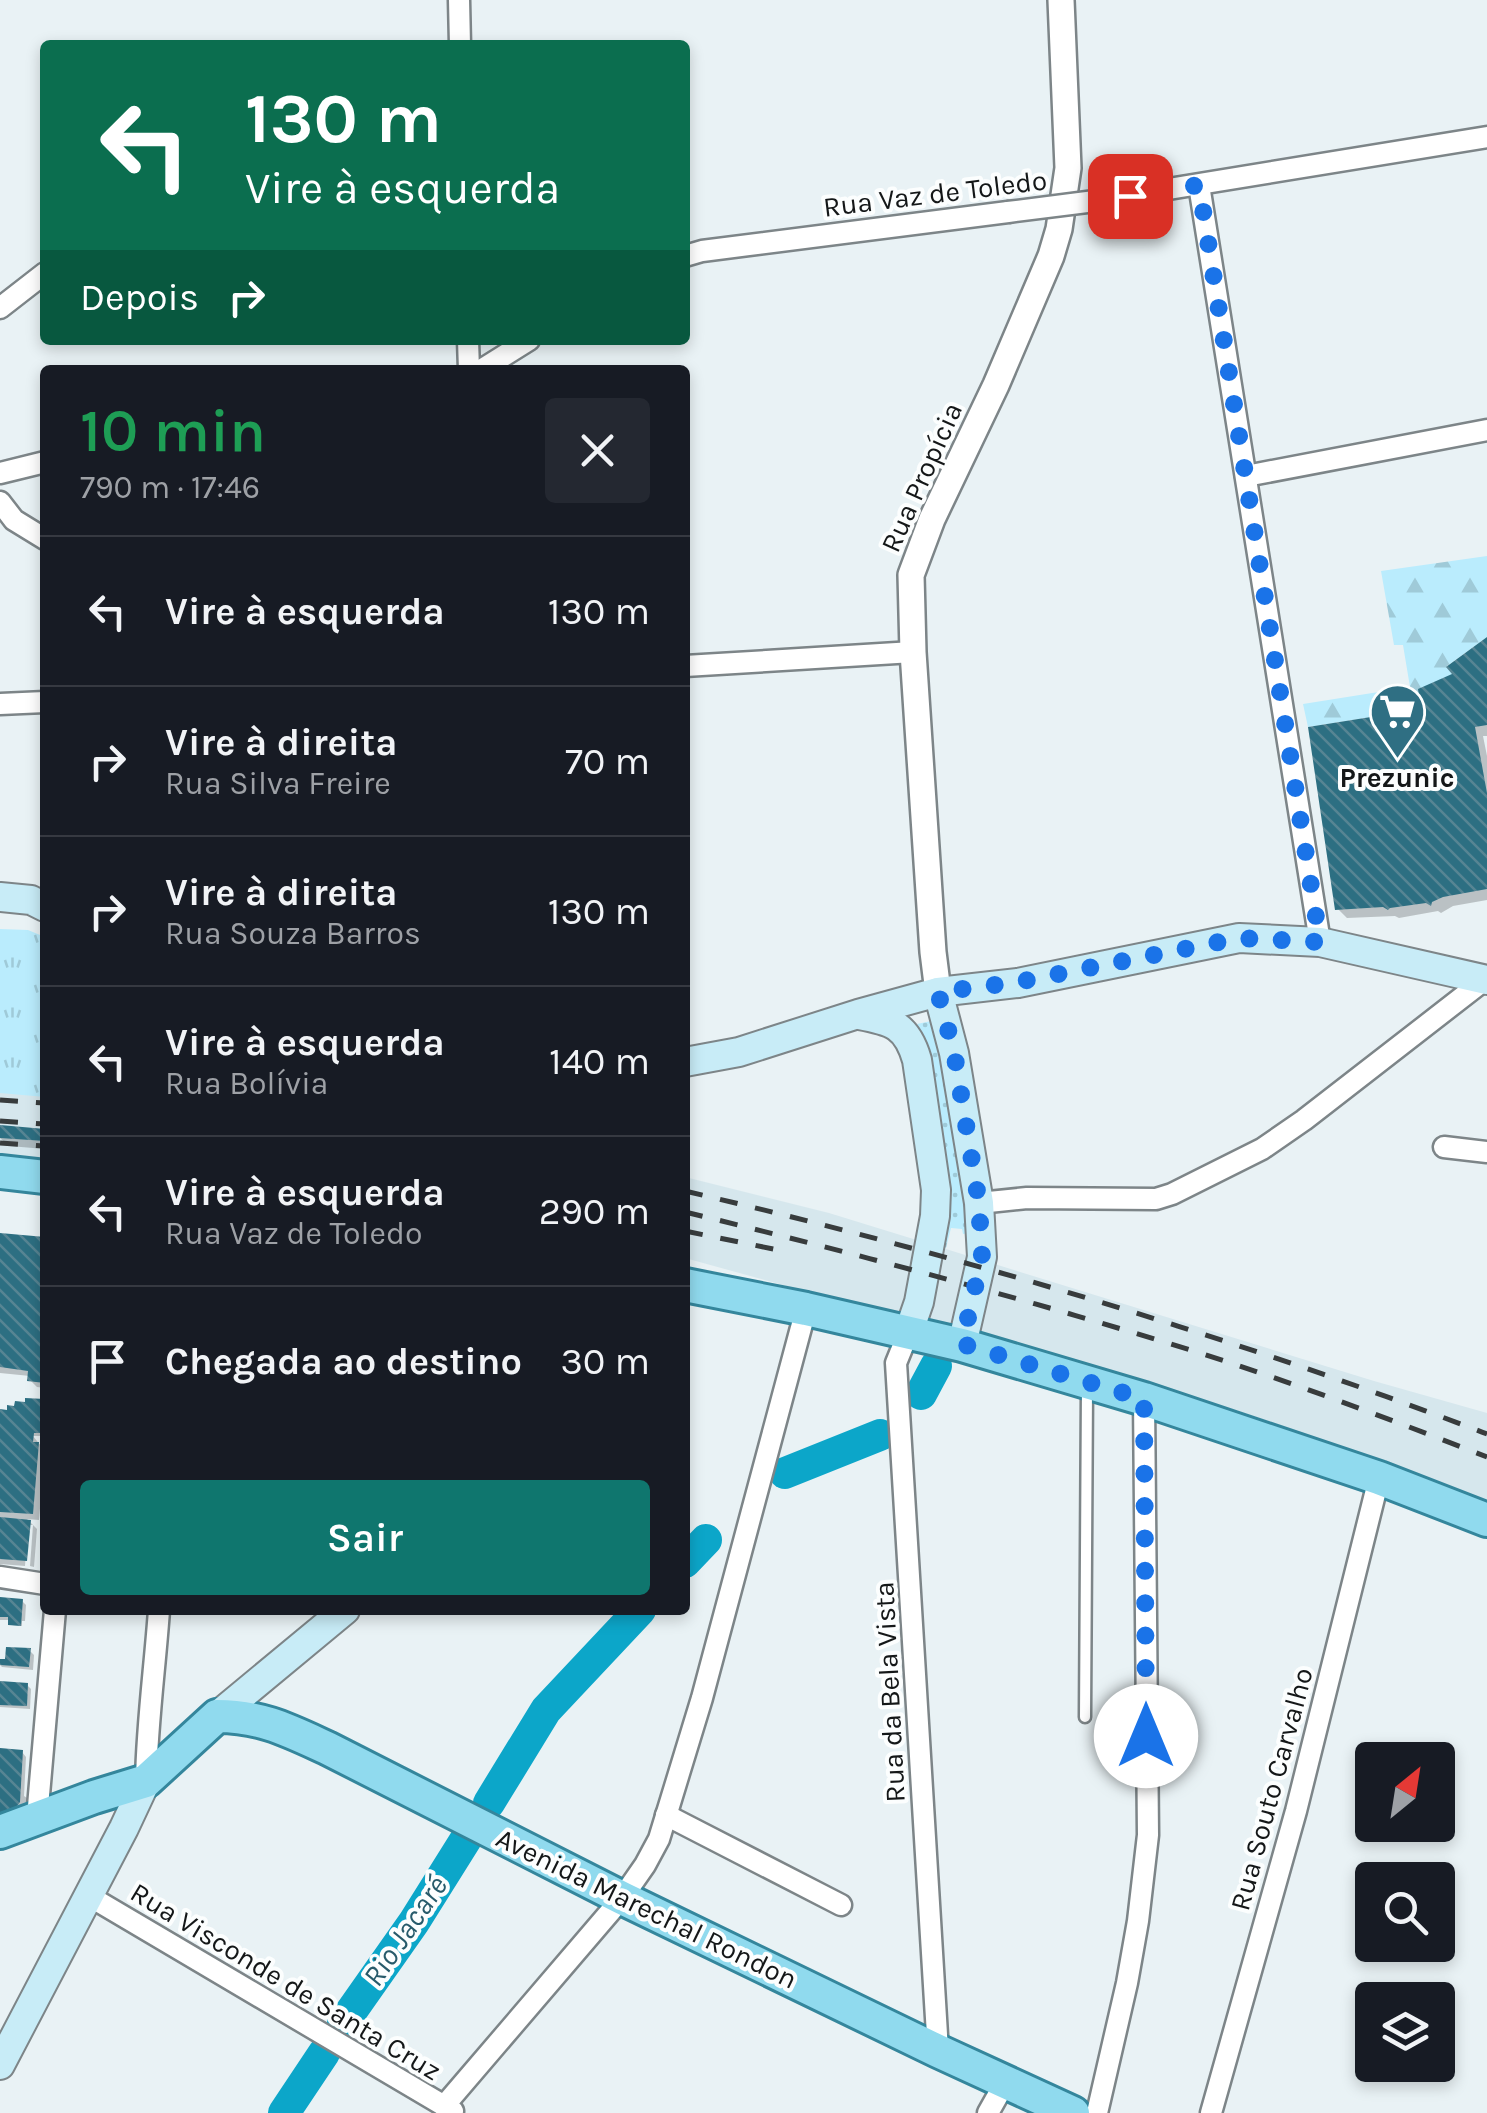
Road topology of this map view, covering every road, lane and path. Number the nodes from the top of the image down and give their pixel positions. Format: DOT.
graph roads {
  1 [pos="459,0"];
  2 [pos="1061,0"];
  3 [pos="460,40"];
  4 [pos="1487,137"];
  5 [pos="1199,185"];
  6 [pos="690,255"];
  7 [pos="40,277"];
  8 [pos="0,308"];
  9 [pos="521,345"];
  10 [pos="489,365"];
  11 [pos="1487,430"];
  12 [pos="40,463"];
  13 [pos="0,473"];
  14 [pos="1246,476"];
  15 [pos="0,502"];
  16 [pos="40,536"];
  17 [pos="913,652"];
  18 [pos="690,666"];
  19 [pos="40,702"];
  20 [pos="0,704"];
  21 [pos="0,897"];
  22 [pos="40,904"];
  23 [pos="1320,942"];
  24 [pos="1486,979"];
  25 [pos="937,981"];
  26 [pos="858,1014"];
  27 [pos="690,1061"];
  28 [pos="1444,1147"];
  29 [pos="1487,1152"];
  30 [pos="0,1172"];
  31 [pos="40,1176"];
  32 [pos="979,1203"];
  33 [pos="690,1286"];
  34 [pos="806,1309"];
  35 [pos="909,1331"];
  36 [pos="962,1344"];
  37 [pos="1088,1382"];
  38 [pos="1144,1399"];
  39 [pos="1379,1478"];
  40 [pos="1487,1520"];
  41 [pos="0,1577"];
  42 [pos="40,1583"];
  43 [pos="55,1615"];
  44 [pos="158,1615"];
  45 [pos="339,1615"];
  46 [pos="217,1716"];
  47 [pos="1085,1718"];
  48 [pos="146,1781"];
  49 [pos="666,1815"];
  50 [pos="37,1818"];
  51 [pos="0,1832"];
  52 [pos="89,1896"];
  53 [pos="622,1898"];
  54 [pos="841,1905"];
  55 [pos="938,2051"];
  56 [pos="0,2064"];
  57 [pos="1006,2081"];
  58 [pos="450,2110"];
  59 [pos="988,2113"];
  60 [pos="1074,2113"];
  61 [pos="1098,2113"];
  62 [pos="1210,2113"];
  1 -- 3 [label="street"];
  2 -- 17 [label="street, Rua Propícia"];
  4 -- 5 [label="street, Rua Vaz de Toledo"];
  5 -- 6 [label="street, Rua Vaz de Toledo, bridge"];
  5 -- 14 [label="street"];
  7 -- 8 [label="street"];
  9 -- 10 [label="street"];
  11 -- 14 [label="street"];
  12 -- 13 [label="street"];
  14 -- 23 [label="street"];
  15 -- 16 [label="street"];
  17 -- 18 [label="street"];
  17 -- 25 [label="street, Rua Propícia"];
  19 -- 20 [label="street"];
  21 -- 22 [label="main road"];
  23 -- 24 [label="main road"];
  23 -- 25 [label="main road"];
  24 -- 32 [label="street"];
  25 -- 26 [label="main road"];
  25 -- 32 [label="main road"];
  26 -- 27 [label="main road"];
  26 -- 35 [label="main road"];
  28 -- 29 [label="street"];
  30 -- 31 [label="main road"];
  32 -- 36 [label="main road"];
  33 -- 34 [label="main road"];
  34 -- 35 [label="main road"];
  34 -- 49 [label="street"];
  35 -- 36 [label="main road"];
  35 -- 55 [label="street, Rua da Bela Vista"];
  36 -- 37 [label="main road"];
  37 -- 38 [label="main road"];
  37 -- 47 [label="lane"];
  38 -- 39 [label="main road"];
  38 -- 61 [label="street"];
  39 -- 40 [label="main road"];
  39 -- 62 [label="street, Rua Souto Carvalho"];
  41 -- 42 [label="street"];
  43 -- 50 [label="street"];
  44 -- 48 [label="street"];
  45 -- 46 [label="main road"];
  46 -- 48 [label="main road"];
  46 -- 53 [label="main road, Avenida Marechal Rondon"];
  48 -- 50 [label="main road"];
  48 -- 52 [label="main road"];
  49 -- 53 [label="street"];
  49 -- 54 [label="street"];
  50 -- 51 [label="main road"];
  52 -- 56 [label="main road"];
  52 -- 58 [label="street, Rua Visconde de Santa Cruz"];
  53 -- 55 [label="main road, Avenida Marechal Rondon"];
  53 -- 58 [label="street"];
  55 -- 57 [label="main road, Avenida Marechal Rondon"];
  57 -- 59 [label="street"];
  57 -- 60 [label="main road, Avenida Marechal Rondon"];
}
